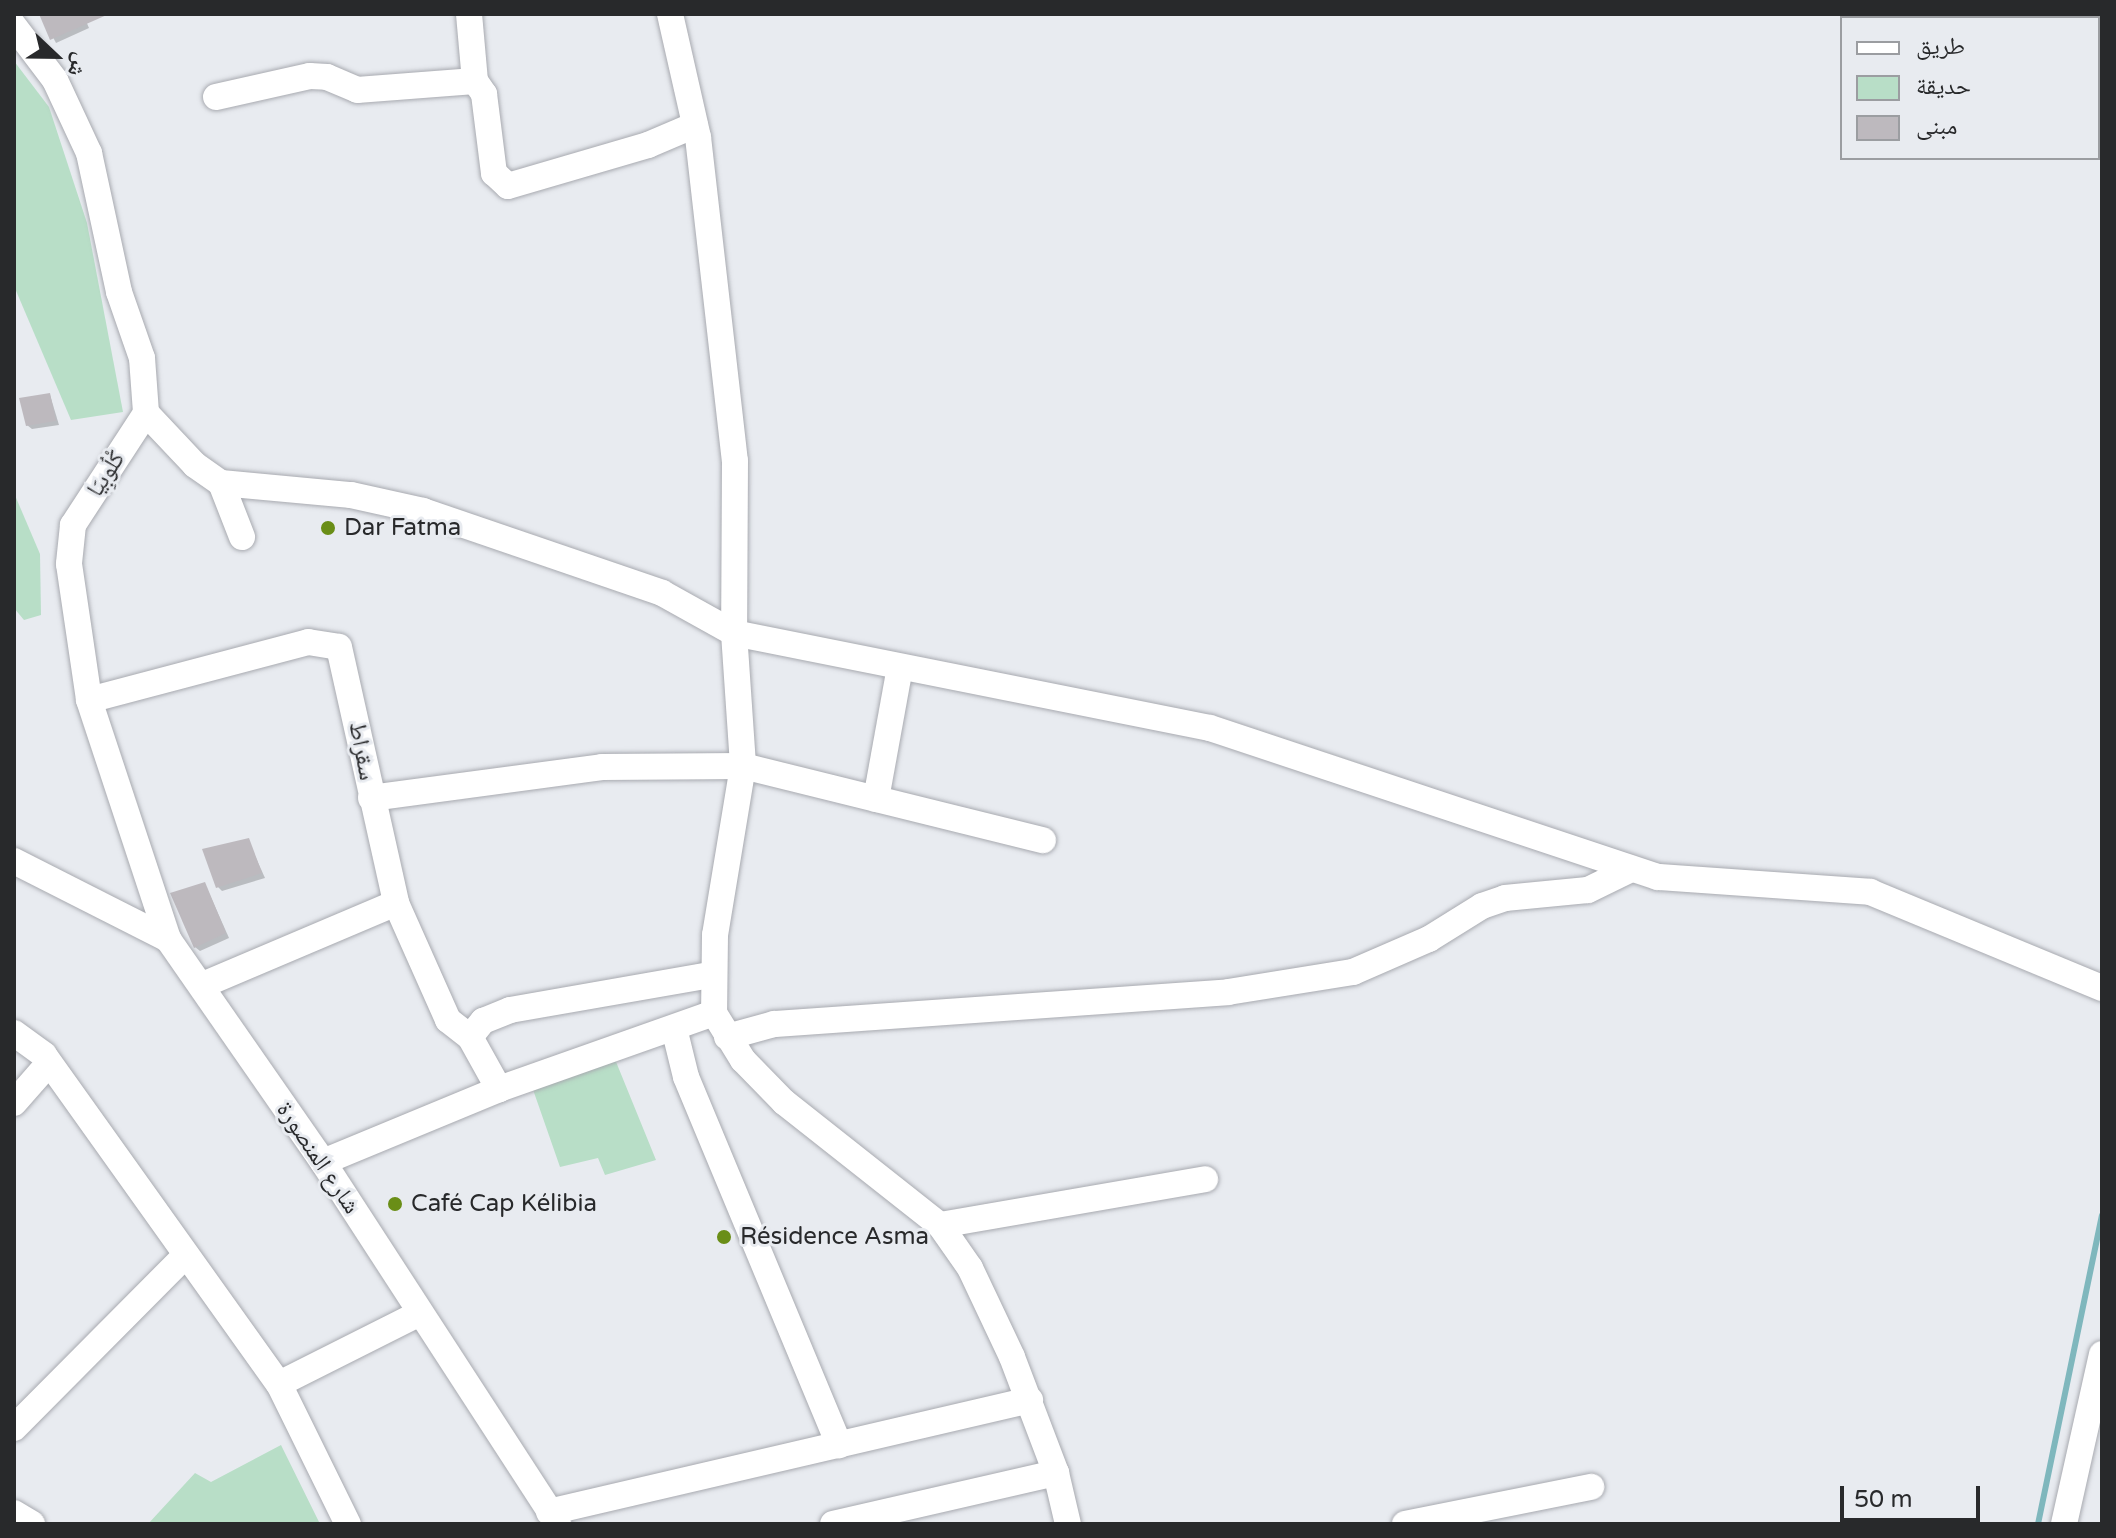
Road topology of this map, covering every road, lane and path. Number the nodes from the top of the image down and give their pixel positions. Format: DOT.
graph roads {
  1 [pos="469,14"];
  2 [pos="670,14"];
  3 [pos="14,26"];
  4 [pos="475,81"];
  5 [pos="216,97"];
  6 [pos="695,125"];
  7 [pos="146,413"];
  8 [pos="221,483"];
  9 [pos="242,537"];
  10 [pos="734,633"];
  11 [pos="900,667"];
  12 [pos="89,700"];
  13 [pos="743,766"];
  14 [pos="371,798"];
  15 [pos="876,799"];
  16 [pos="1043,840"];
  17 [pos="14,861"];
  18 [pos="1631,869"];
  19 [pos="396,903"];
  20 [pos="168,939"];
  21 [pos="711,975"];
  22 [pos="203,985"];
  23 [pos="2102,988"];
  24 [pos="714,1013"];
  25 [pos="674,1028"];
  26 [pos="14,1033"];
  27 [pos="470,1037"];
  28 [pos="727,1037"];
  29 [pos="49,1063"];
  30 [pos="499,1089"];
  31 [pos="14,1103"];
  32 [pos="323,1162"];
  33 [pos="1205,1179"];
  34 [pos="940,1225"];
  35 [pos="186,1255"];
  36 [pos="420,1313"];
  37 [pos="2102,1354"];
  38 [pos="279,1384"];
  39 [pos="1030,1400"];
  40 [pos="14,1428"];
  41 [pos="839,1445"];
  42 [pos="1056,1473"];
  43 [pos="1591,1487"];
  44 [pos="14,1513"];
  45 [pos="554,1518"];
  46 [pos="32,1524"];
  47 [pos="348,1524"];
  48 [pos="833,1524"];
  49 [pos="1068,1524"];
  50 [pos="1405,1524"];
  51 [pos="2064,1524"];
  1 -- 4 [label="street"];
  2 -- 6 [label="street"];
  3 -- 7 [label="street"];
  4 -- 5 [label="street"];
  4 -- 6 [label="street"];
  6 -- 10 [label="street"];
  7 -- 8 [label="street"];
  7 -- 12 [label="street, كْلُوبِيَا"];
  8 -- 9 [label="street"];
  8 -- 10 [label="street"];
  10 -- 11 [label="street"];
  10 -- 13 [label="street"];
  11 -- 15 [label="street"];
  11 -- 18 [label="street"];
  12 -- 14 [label="street, سقراط"];
  12 -- 20 [label="street, كْلُوبِيَا"];
  13 -- 14 [label="street"];
  13 -- 15 [label="street"];
  13 -- 21 [label="street"];
  14 -- 19 [label="street, سقراط"];
  15 -- 16 [label="street"];
  17 -- 20 [label="street, شارع المنصورة"];
  18 -- 23 [label="street"];
  18 -- 28 [label="street"];
  19 -- 22 [label="street"];
  19 -- 27 [label="street, سقراط"];
  20 -- 22 [label="street, شارع المنصورة"];
  21 -- 24 [label="street"];
  21 -- 27 [label="street"];
  22 -- 32 [label="street, شارع المنصورة"];
  24 -- 25 [label="street"];
  24 -- 28 [label="street"];
  25 -- 30 [label="street"];
  25 -- 41 [label="street"];
  26 -- 29 [label="street"];
  27 -- 30 [label="street, سقراط"];
  28 -- 34 [label="street"];
  29 -- 31 [label="street"];
  29 -- 35 [label="street"];
  30 -- 32 [label="street"];
  32 -- 36 [label="street, شارع المنصورة"];
  33 -- 34 [label="street"];
  34 -- 39 [label="street"];
  35 -- 38 [label="street"];
  35 -- 40 [label="street"];
  36 -- 38 [label="street"];
  36 -- 45 [label="street, شارع المنصورة"];
  37 -- 51 [label="street"];
  38 -- 47 [label="street"];
  39 -- 41 [label="street"];
  39 -- 42 [label="street"];
  41 -- 45 [label="street"];
  42 -- 48 [label="street"];
  42 -- 49 [label="street"];
  43 -- 50 [label="street"];
  44 -- 46 [label="street"];
}
